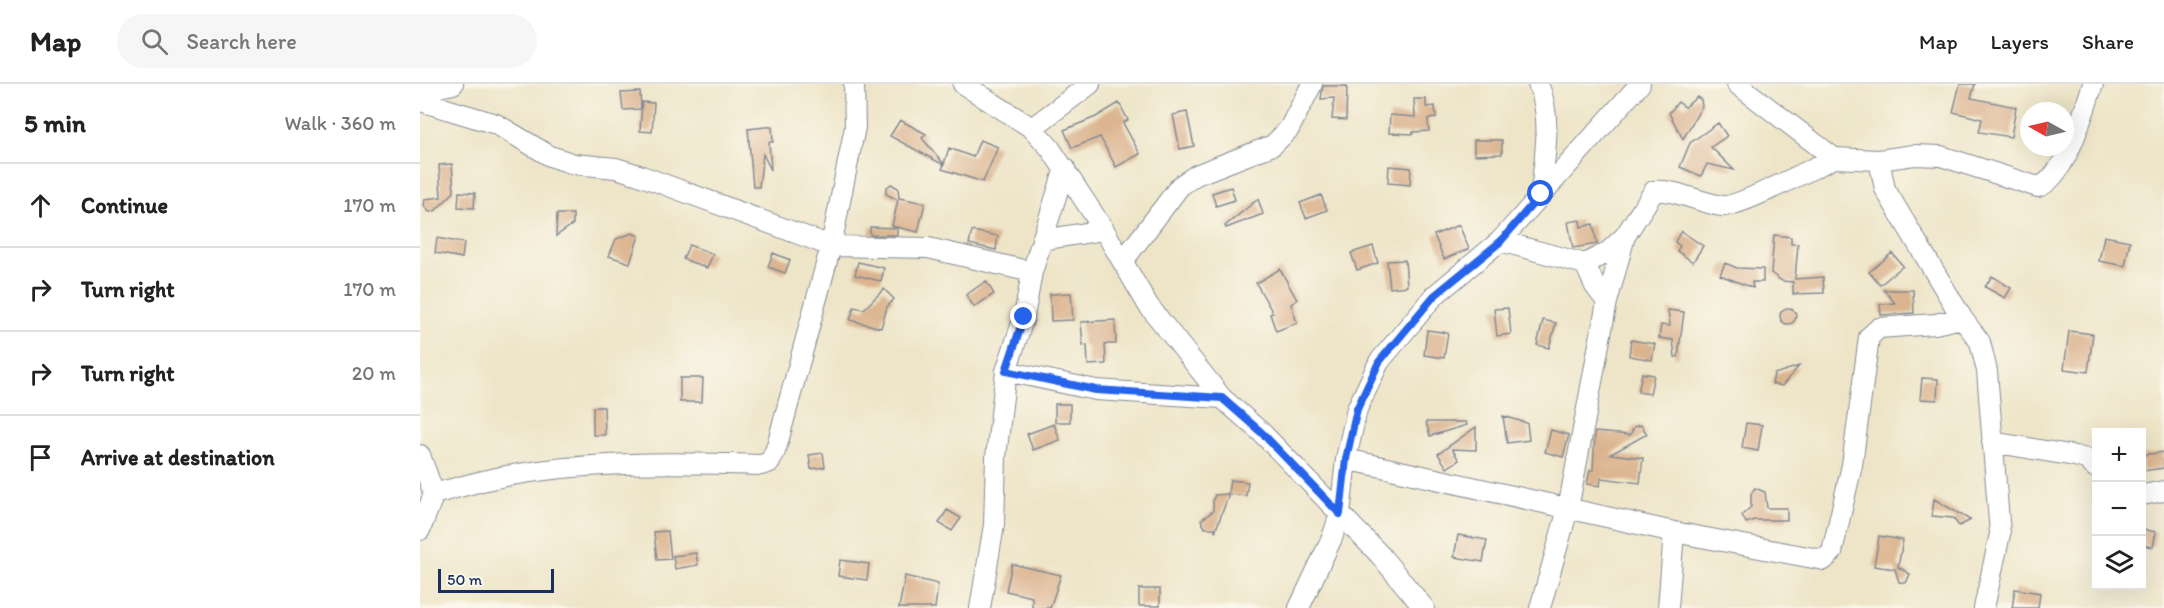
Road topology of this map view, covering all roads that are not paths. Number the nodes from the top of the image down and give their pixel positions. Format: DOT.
graph roads {
  1 [pos="453,84"];
  2 [pos="854,84"];
  3 [pos="963,84"];
  4 [pos="1090,84"];
  5 [pos="1312,84"];
  6 [pos="1538,84"];
  7 [pos="1640,84"];
  8 [pos="1737,84"];
  9 [pos="2093,84"];
  10 [pos="420,91"];
  11 [pos="420,101"];
  12 [pos="1032,128"];
  13 [pos="1834,158"];
  14 [pos="1879,159"];
  15 [pos="1065,168"];
  16 [pos="1541,194"];
  17 [pos="1104,230"];
  18 [pos="1624,236"];
  19 [pos="1042,240"];
  20 [pos="1500,242"];
  21 [pos="831,246"];
  22 [pos="1124,261"];
  23 [pos="1585,264"];
  24 [pos="1032,272"];
  25 [pos="1607,302"];
  26 [pos="1962,318"];
  27 [pos="1006,371"];
  28 [pos="1222,398"];
  29 [pos="1992,442"];
  30 [pos="420,455"];
  31 [pos="1346,459"];
  32 [pos="2092,464"];
  33 [pos="2164,491"];
  34 [pos="434,494"];
  35 [pos="2146,494"];
  36 [pos="1568,509"];
  37 [pos="1340,514"];
  38 [pos="420,530"];
  39 [pos="1674,532"];
  40 [pos="980,608"];
  41 [pos="1299,608"];
  42 [pos="1424,608"];
  43 [pos="1540,608"];
  44 [pos="1668,608"];
  45 [pos="1984,608"];
  1 -- 10 [label="street"];
  2 -- 21 [label="street"];
  3 -- 12 [label="street"];
  4 -- 12 [label="street"];
  5 -- 22 [label="street"];
  6 -- 16 [label="street"];
  7 -- 16 [label="street"];
  8 -- 13 [label="street"];
  9 -- 14 [label="street"];
  11 -- 21 [label="street"];
  12 -- 15 [label="street"];
  13 -- 14 [label="street"];
  13 -- 18 [label="street"];
  14 -- 26 [label="street"];
  15 -- 17 [label="street"];
  15 -- 19 [label="street"];
  16 -- 20 [label="street"];
  17 -- 19 [label="street"];
  17 -- 22 [label="street"];
  18 -- 23 [label="street"];
  18 -- 25 [label="street"];
  19 -- 24 [label="street"];
  20 -- 23 [label="street"];
  20 -- 31 [label="street"];
  21 -- 24 [label="street"];
  21 -- 34 [label="street"];
  22 -- 28 [label="street"];
  23 -- 25 [label="street"];
  24 -- 27 [label="street"];
  25 -- 36 [label="street"];
  26 -- 29 [label="street"];
  26 -- 39 [label="street"];
  27 -- 28 [label="street"];
  27 -- 40 [label="street"];
  28 -- 37 [label="street"];
  29 -- 32 [label="street"];
  29 -- 45 [label="street"];
  30 -- 34 [label="street"];
  31 -- 36 [label="street"];
  31 -- 37 [label="street"];
  33 -- 35 [label="street"];
  34 -- 38 [label="street"];
  36 -- 39 [label="street"];
  36 -- 43 [label="street"];
  37 -- 41 [label="street"];
  37 -- 42 [label="street"];
  39 -- 44 [label="street"];
}
